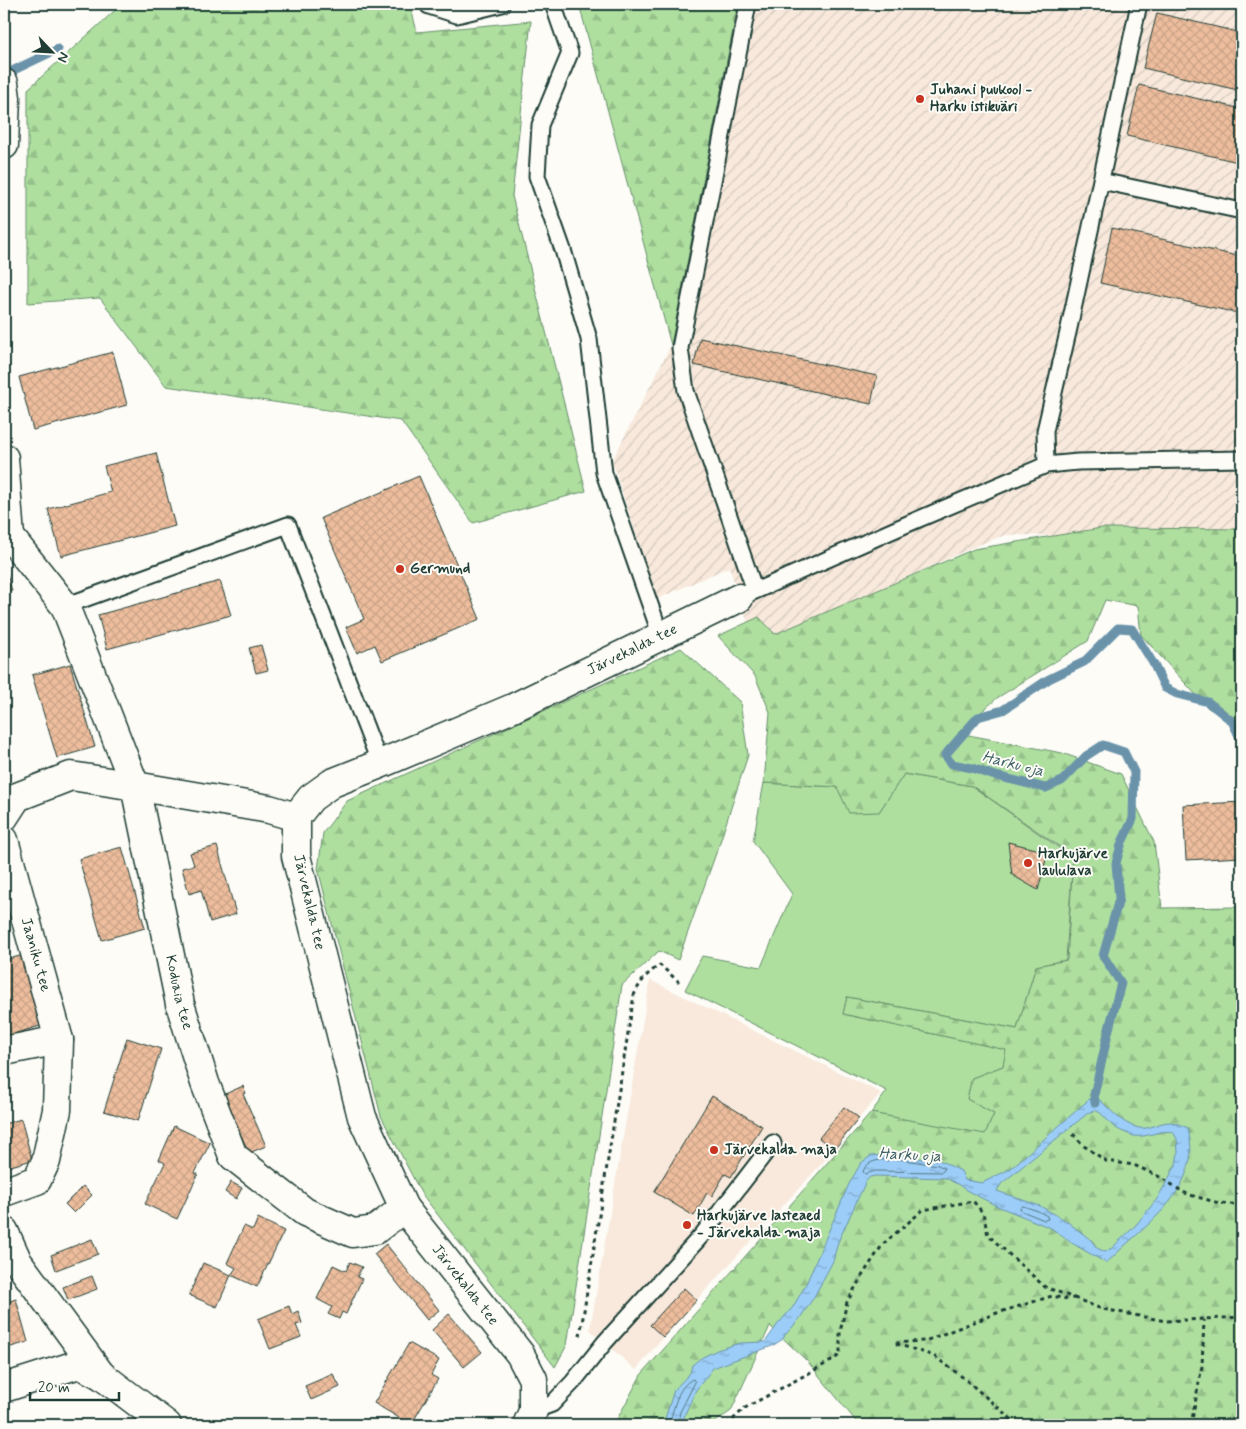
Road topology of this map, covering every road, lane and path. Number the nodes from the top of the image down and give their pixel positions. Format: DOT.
graph roads {
  1 [pos="429,4"];
  2 [pos="502,4"];
  3 [pos="553,4"];
  4 [pos="748,4"];
  5 [pos="1139,4"];
  6 [pos="4,83"];
  7 [pos="4,146"];
  8 [pos="1101,181"];
  9 [pos="1242,211"];
  10 [pos="4,458"];
  11 [pos="1242,459"];
  12 [pos="1046,465"];
  13 [pos="7,537"];
  14 [pos="747,594"];
  15 [pos="65,606"];
  16 [pos="661,636"];
  17 [pos="380,764"];
  18 [pos="135,786"];
  19 [pos="4,817"];
  20 [pos="296,817"];
  21 [pos="4,840"];
  22 [pos="679,982"];
  23 [pos="59,1040"];
  24 [pos="4,1050"];
  25 [pos="1073,1134"];
  26 [pos="773,1143"];
  27 [pos="4,1192"];
  28 [pos="1242,1205"];
  29 [pos="404,1208"];
  30 [pos="4,1231"];
  31 [pos="1074,1298"];
  32 [pos="1242,1317"];
  33 [pos="1204,1320"];
  34 [pos="101,1375"];
  35 [pos="573,1382"];
  36 [pos="4,1388"];
  37 [pos="530,1418"];
  38 [pos="167,1425"];
  39 [pos="727,1425"];
  40 [pos="1018,1425"];
  41 [pos="1191,1425"];
  1 -- 2 [label="lane"];
  3 -- 16 [label="lane"];
  4 -- 14 [label="lane"];
  5 -- 8 [label="lane"];
  6 -- 7 [label="street"];
  8 -- 9 [label="lane"];
  8 -- 12 [label="lane"];
  10 -- 13 [label="street"];
  11 -- 12 [label="lane"];
  12 -- 14 [label="lane"];
  13 -- 15 [label="street"];
  14 -- 16 [label="street, Järvekalda tee"];
  15 -- 17 [label="lane"];
  15 -- 18 [label="street"];
  16 -- 17 [label="street, Järvekalda tee"];
  17 -- 20 [label="street, Järvekalda tee"];
  18 -- 19 [label="street"];
  18 -- 20 [label="street"];
  18 -- 29 [label="street, Koduaia tee"];
  20 -- 29 [label="street, Järvekalda tee"];
  21 -- 23 [label="street, Jaaniku tee"];
  22 -- 35 [label="path"];
  23 -- 24 [label="street"];
  23 -- 27 [label="street, Jaaniku tee"];
  25 -- 28 [label="path"];
  26 -- 35 [label="lane"];
  29 -- 37 [label="street, Järvekalda tee"];
  30 -- 34 [label="street"];
  31 -- 33 [label="path"];
  31 -- 39 [label="path"];
  31 -- 40 [label="path"];
  32 -- 33 [label="path"];
  33 -- 41 [label="path"];
  34 -- 36 [label="street"];
  34 -- 38 [label="street"];
  35 -- 37 [label="lane"];
}
